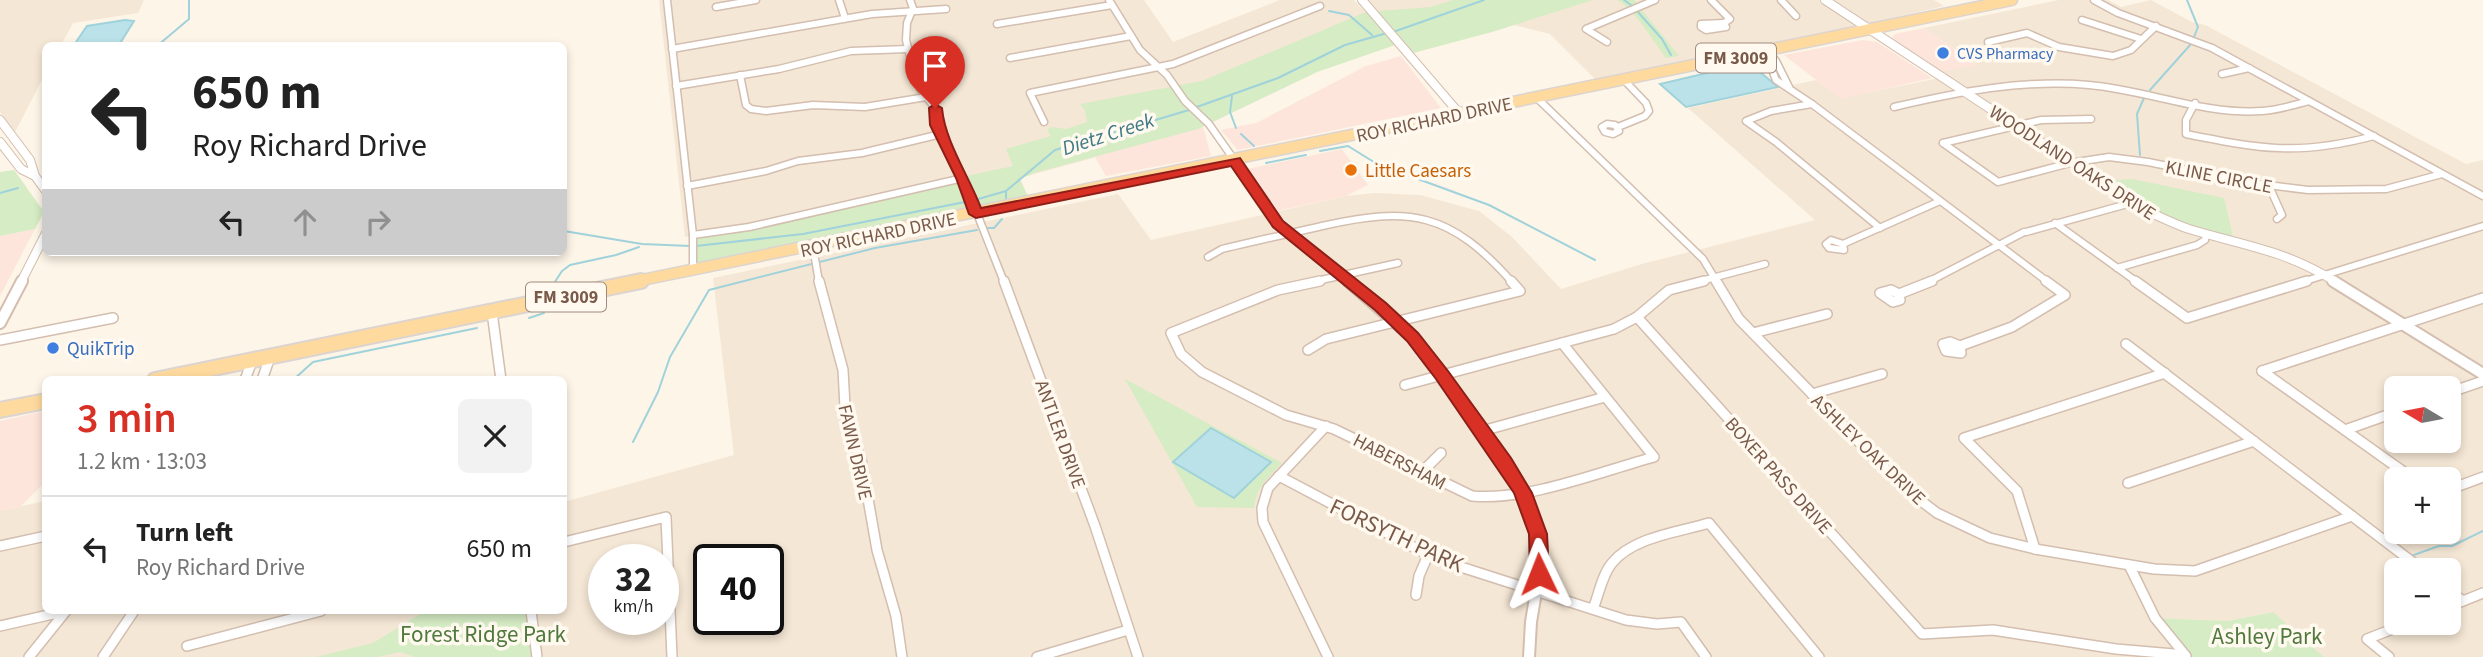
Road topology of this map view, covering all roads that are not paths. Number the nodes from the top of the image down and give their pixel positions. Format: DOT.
graph roads {
  1 [pos="667,0"];
  2 [pos="756,0"];
  3 [pos="839,0"];
  4 [pos="910,0"];
  5 [pos="1362,0"];
  6 [pos="1655,0"];
  7 [pos="1711,0"];
  8 [pos="1780,0"];
  9 [pos="1825,0"];
  10 [pos="2012,0"];
  11 [pos="2094,0"];
  12 [pos="2103,0"];
  13 [pos="1110,2"];
  14 [pos="716,6"];
  15 [pos="1320,6"];
  16 [pos="946,9"];
  17 [pos="911,12"];
  18 [pos="1796,16"];
  19 [pos="2131,17"];
  20 [pos="845,18"];
  21 [pos="2082,20"];
  22 [pos="1724,23"];
  23 [pos="996,24"];
  24 [pos="2156,26"];
  25 [pos="1871,30"];
  26 [pos="1131,36"];
  27 [pos="2141,39"];
  28 [pos="1988,42"];
  29 [pos="1607,43"];
  30 [pos="672,49"];
  31 [pos="908,49"];
  32 [pos="1768,51"];
  33 [pos="1757,54"];
  34 [pos="1010,58"];
  35 [pos="1160,68"];
  36 [pos="2249,68"];
  37 [pos="1773,71"];
  38 [pos="1783,73"];
  39 [pos="2222,74"];
  40 [pos="740,75"];
  41 [pos="1625,81"];
  42 [pos="676,86"];
  43 [pos="1791,89"];
  44 [pos="1962,91"];
  45 [pos="926,97"];
  46 [pos="1537,98"];
  47 [pos="2309,101"];
  48 [pos="2195,103"];
  49 [pos="1812,104"];
  50 [pos="1894,107"];
  51 [pos="1459,113"];
  52 [pos="2091,118"];
  53 [pos="0,120"];
  54 [pos="1044,122"];
  55 [pos="2014,126"];
  56 [pos="1618,127"];
  57 [pos="941,134"];
  58 [pos="2374,136"];
  59 [pos="0,142"];
  60 [pos="1235,161"];
  61 [pos="2070,163"];
  62 [pos="2442,174"];
  63 [pos="35,176"];
  64 [pos="963,178"];
  65 [pos="42,186"];
  66 [pos="687,186"];
  67 [pos="2269,186"];
  68 [pos="2483,196"];
  69 [pos="1940,201"];
  70 [pos="2131,203"];
  71 [pos="975,210"];
  72 [pos="2277,219"];
  73 [pos="2055,223"];
  74 [pos="2483,226"];
  75 [pos="1880,228"];
  76 [pos="1289,234"];
  77 [pos="2206,234"];
  78 [pos="693,235"];
  79 [pos="42,241"];
  80 [pos="1843,244"];
  81 [pos="1998,245"];
  82 [pos="814,252"];
  83 [pos="1208,257"];
  84 [pos="1398,263"];
  85 [pos="1766,264"];
  86 [pos="2117,268"];
  87 [pos="693,271"];
  88 [pos="2325,274"];
  89 [pos="1342,276"];
  90 [pos="1715,276"];
  91 [pos="1899,294"];
  92 [pos="2483,298"];
  93 [pos="492,312"];
  94 [pos="1827,314"];
  95 [pos="1637,317"];
  96 [pos="113,318"];
  97 [pos="1396,321"];
  98 [pos="0,323"];
  99 [pos="2404,324"];
  100 [pos="1753,333"];
  101 [pos="0,340"];
  102 [pos="1562,343"];
  103 [pos="2126,344"];
  104 [pos="1960,346"];
  105 [pos="1308,350"];
  106 [pos="271,357"];
  107 [pos="252,361"];
  108 [pos="2165,373"];
  109 [pos="1882,374"];
  110 [pos="2483,374"];
  111 [pos="1442,375"];
  112 [pos="175,376"];
  113 [pos="246,376"];
  114 [pos="264,376"];
  115 [pos="500,376"];
  116 [pos="2483,381"];
  117 [pos="1405,385"];
  118 [pos="2461,389"];
  119 [pos="1812,394"];
  120 [pos="1605,397"];
  121 [pos="42,402"];
  122 [pos="0,410"];
  123 [pos="2384,416"];
  124 [pos="1326,426"];
  125 [pos="2345,429"];
  126 [pos="1482,431"];
  127 [pos="2254,441"];
  128 [pos="1441,453"];
  129 [pos="2397,467"];
  130 [pos="1421,472"];
  131 [pos="1279,476"];
  132 [pos="2483,477"];
  133 [pos="2128,483"];
  134 [pos="2461,485"];
  135 [pos="1523,493"];
  136 [pos="2352,516"];
  137 [pos="42,537"];
  138 [pos="567,541"];
  139 [pos="0,546"];
  140 [pos="2035,549"];
  141 [pos="1428,555"];
  142 [pos="2407,558"];
  143 [pos="2129,565"];
  144 [pos="1537,592"];
  145 [pos="2483,593"];
  146 [pos="1416,595"];
  147 [pos="2463,601"];
  148 [pos="1593,609"];
  149 [pos="53,614"];
  150 [pos="64,614"];
  151 [pos="132,614"];
  152 [pos="310,614"];
  153 [pos="531,614"];
  154 [pos="0,626"];
  155 [pos="1128,629"];
  156 [pos="2384,632"];
  157 [pos="187,646"];
  158 [pos="2186,656"];
  159 [pos="29,657"];
  160 [pos="103,657"];
  161 [pos="537,657"];
  162 [pos="672,657"];
  163 [pos="902,657"];
  164 [pos="1037,657"];
  165 [pos="1138,657"];
  166 [pos="1328,657"];
  167 [pos="1528,657"];
  168 [pos="1706,657"];
  169 [pos="1819,657"];
  170 [pos="2389,657"];
  1 -- 30 [label="street"];
  2 -- 14 [label="street"];
  3 -- 20 [label="street"];
  4 -- 17 [label="street, ANTLER DRIVE"];
  5 -- 51 [label="street"];
  6 -- 29 [label="street"];
  7 -- 22 [label="street"];
  8 -- 18 [label="street"];
  9 -- 25 [label="street, WOODLAND OAKS DRIVE"];
  10 -- 25 [label="main road, ROY RICHARD DRIVE / FM 3009"];
  11 -- 19 [label="street"];
  12 -- 19 [label="street"];
  13 -- 23 [label="street"];
  13 -- 26 [label="street"];
  15 -- 35 [label="street"];
  16 -- 17 [label="street"];
  17 -- 20 [label="street"];
  17 -- 31 [label="street, ANTLER DRIVE"];
  19 -- 24 [label="street"];
  20 -- 30 [label="street"];
  21 -- 27 [label="street"];
  24 -- 27 [label="street"];
  24 -- 36 [label="street"];
  25 -- 32 [label="main road, ROY RICHARD DRIVE / FM 3009"];
  25 -- 44 [label="street, WOODLAND OAKS DRIVE"];
  26 -- 34 [label="street"];
  26 -- 35 [label="street"];
  27 -- 28 [label="street"];
  30 -- 42 [label="street"];
  31 -- 40 [label="street"];
  31 -- 45 [label="street, ANTLER DRIVE"];
  32 -- 33 [label="main road, ROY RICHARD DRIVE / FM 3009"];
  32 -- 38 [label="street"];
  33 -- 37 [label="street"];
  33 -- 41 [label="main road, ROY RICHARD DRIVE / FM 3009"];
  35 -- 54 [label="street"];
  35 -- 60 [label="street"];
  36 -- 39 [label="street"];
  36 -- 47 [label="street"];
  37 -- 38 [label="street"];
  37 -- 43 [label="street"];
  38 -- 43 [label="street"];
  40 -- 42 [label="street"];
  40 -- 45 [label="street"];
  41 -- 46 [label="main road, ROY RICHARD DRIVE / FM 3009"];
  41 -- 56 [label="street"];
  42 -- 66 [label="street"];
  43 -- 49 [label="street"];
  44 -- 48 [label="street"];
  44 -- 50 [label="street"];
  44 -- 55 [label="street, WOODLAND OAKS DRIVE"];
  45 -- 57 [label="street, ANTLER DRIVE"];
  46 -- 51 [label="main road, ROY RICHARD DRIVE / FM 3009"];
  46 -- 90 [label="street, ASHLEY OAK DRIVE"];
  47 -- 48 [label="street"];
  47 -- 58 [label="street"];
  48 -- 58 [label="street"];
  49 -- 69 [label="street"];
  49 -- 75 [label="street"];
  51 -- 60 [label="main road, ROY RICHARD DRIVE / FM 3009"];
  52 -- 55 [label="street"];
  53 -- 63 [label="street"];
  55 -- 61 [label="street, WOODLAND OAKS DRIVE"];
  55 -- 61 [label="street, KLINE CIRCLE"];
  57 -- 64 [label="street, ANTLER DRIVE"];
  57 -- 66 [label="street"];
  58 -- 62 [label="street"];
  59 -- 63 [label="street"];
  60 -- 71 [label="main road, ROY RICHARD DRIVE / FM 3009"];
  60 -- 76 [label="street"];
  61 -- 67 [label="street, KLINE CIRCLE"];
  61 -- 70 [label="street, WOODLAND OAKS DRIVE"];
  62 -- 67 [label="street, KLINE CIRCLE"];
  62 -- 68 [label="street"];
  63 -- 65 [label="street"];
  64 -- 71 [label="street, ANTLER DRIVE"];
  64 -- 78 [label="street"];
  66 -- 78 [label="street"];
  67 -- 72 [label="street"];
  69 -- 75 [label="street"];
  69 -- 81 [label="street"];
  70 -- 73 [label="street"];
  70 -- 77 [label="street, WOODLAND OAKS DRIVE"];
  71 -- 82 [label="main road, ROY RICHARD DRIVE / FM 3009"];
  71 -- 155 [label="street, ANTLER DRIVE"];
  73 -- 81 [label="street"];
  73 -- 86 [label="street"];
  74 -- 88 [label="street"];
  75 -- 80 [label="street"];
  76 -- 83 [label="street"];
  76 -- 89 [label="street"];
  76 -- 97 [label="street"];
  77 -- 86 [label="street"];
  77 -- 88 [label="street, WOODLAND OAKS DRIVE"];
  78 -- 87 [label="street"];
  79 -- 98 [label="street"];
  81 -- 91 [label="street"];
  81 -- 104 [label="street"];
  82 -- 87 [label="main road, ROY RICHARD DRIVE / FM 3009"];
  82 -- 163 [label="street, FAWN DRIVE"];
  84 -- 89 [label="street"];
  85 -- 90 [label="street"];
  86 -- 88 [label="street"];
  87 -- 93 [label="main road, ROY RICHARD DRIVE / FM 3009"];
  88 -- 99 [label="street, WOODLAND OAKS DRIVE"];
  89 -- 97 [label="street"];
  89 -- 124 [label="street, HABERSHAM"];
  90 -- 95 [label="street"];
  90 -- 100 [label="street, ASHLEY OAK DRIVE"];
  92 -- 99 [label="street"];
  93 -- 106 [label="main road, ROY RICHARD DRIVE / FM 3009"];
  93 -- 115 [label="street"];
  94 -- 100 [label="street"];
  95 -- 102 [label="street"];
  95 -- 158 [label="street, BOXER PASS DRIVE"];
  96 -- 101 [label="street"];
  97 -- 105 [label="street"];
  97 -- 111 [label="street"];
  99 -- 110 [label="street, WOODLAND OAKS DRIVE"];
  99 -- 125 [label="street"];
  100 -- 119 [label="street, ASHLEY OAK DRIVE"];
  102 -- 111 [label="street"];
  102 -- 120 [label="street"];
  103 -- 108 [label="street"];
  106 -- 107 [label="main road, ROY RICHARD DRIVE / FM 3009"];
  106 -- 114 [label="street"];
  107 -- 112 [label="main road, ROY RICHARD DRIVE / FM 3009"];
  107 -- 113 [label="street"];
  108 -- 127 [label="street"];
  108 -- 140 [label="street"];
  109 -- 119 [label="street"];
  111 -- 117 [label="street"];
  111 -- 126 [label="street"];
  116 -- 118 [label="street"];
  119 -- 140 [label="street, ASHLEY OAK DRIVE"];
  120 -- 126 [label="street"];
  120 -- 135 [label="street, HABERSHAM"];
  121 -- 122 [label="main road"];
  123 -- 125 [label="street"];
  124 -- 130 [label="street, HABERSHAM"];
  124 -- 131 [label="street"];
  125 -- 129 [label="street"];
  126 -- 135 [label="street"];
  127 -- 133 [label="street"];
  127 -- 136 [label="street"];
  128 -- 130 [label="street"];
  130 -- 135 [label="street, HABERSHAM"];
  131 -- 141 [label="street, FORSYTH PARK"];
  131 -- 166 [label="street"];
  132 -- 134 [label="street"];
  135 -- 144 [label="street"];
  136 -- 142 [label="street"];
  136 -- 143 [label="street, ASHLEY OAK DRIVE"];
  137 -- 139 [label="street"];
  138 -- 162 [label="street"];
  140 -- 143 [label="street, ASHLEY OAK DRIVE"];
  141 -- 144 [label="street, FORSYTH PARK"];
  141 -- 146 [label="street"];
  143 -- 158 [label="street"];
  144 -- 148 [label="street, FORSYTH PARK"];
  144 -- 167 [label="street"];
  145 -- 147 [label="street"];
  148 -- 168 [label="street, FORSYTH PARK"];
  148 -- 169 [label="street"];
  149 -- 154 [label="street"];
  150 -- 159 [label="street"];
  151 -- 160 [label="street"];
  152 -- 157 [label="street"];
  153 -- 161 [label="street"];
  155 -- 164 [label="street"];
  155 -- 165 [label="street, ANTLER DRIVE"];
  156 -- 170 [label="street"];
}
